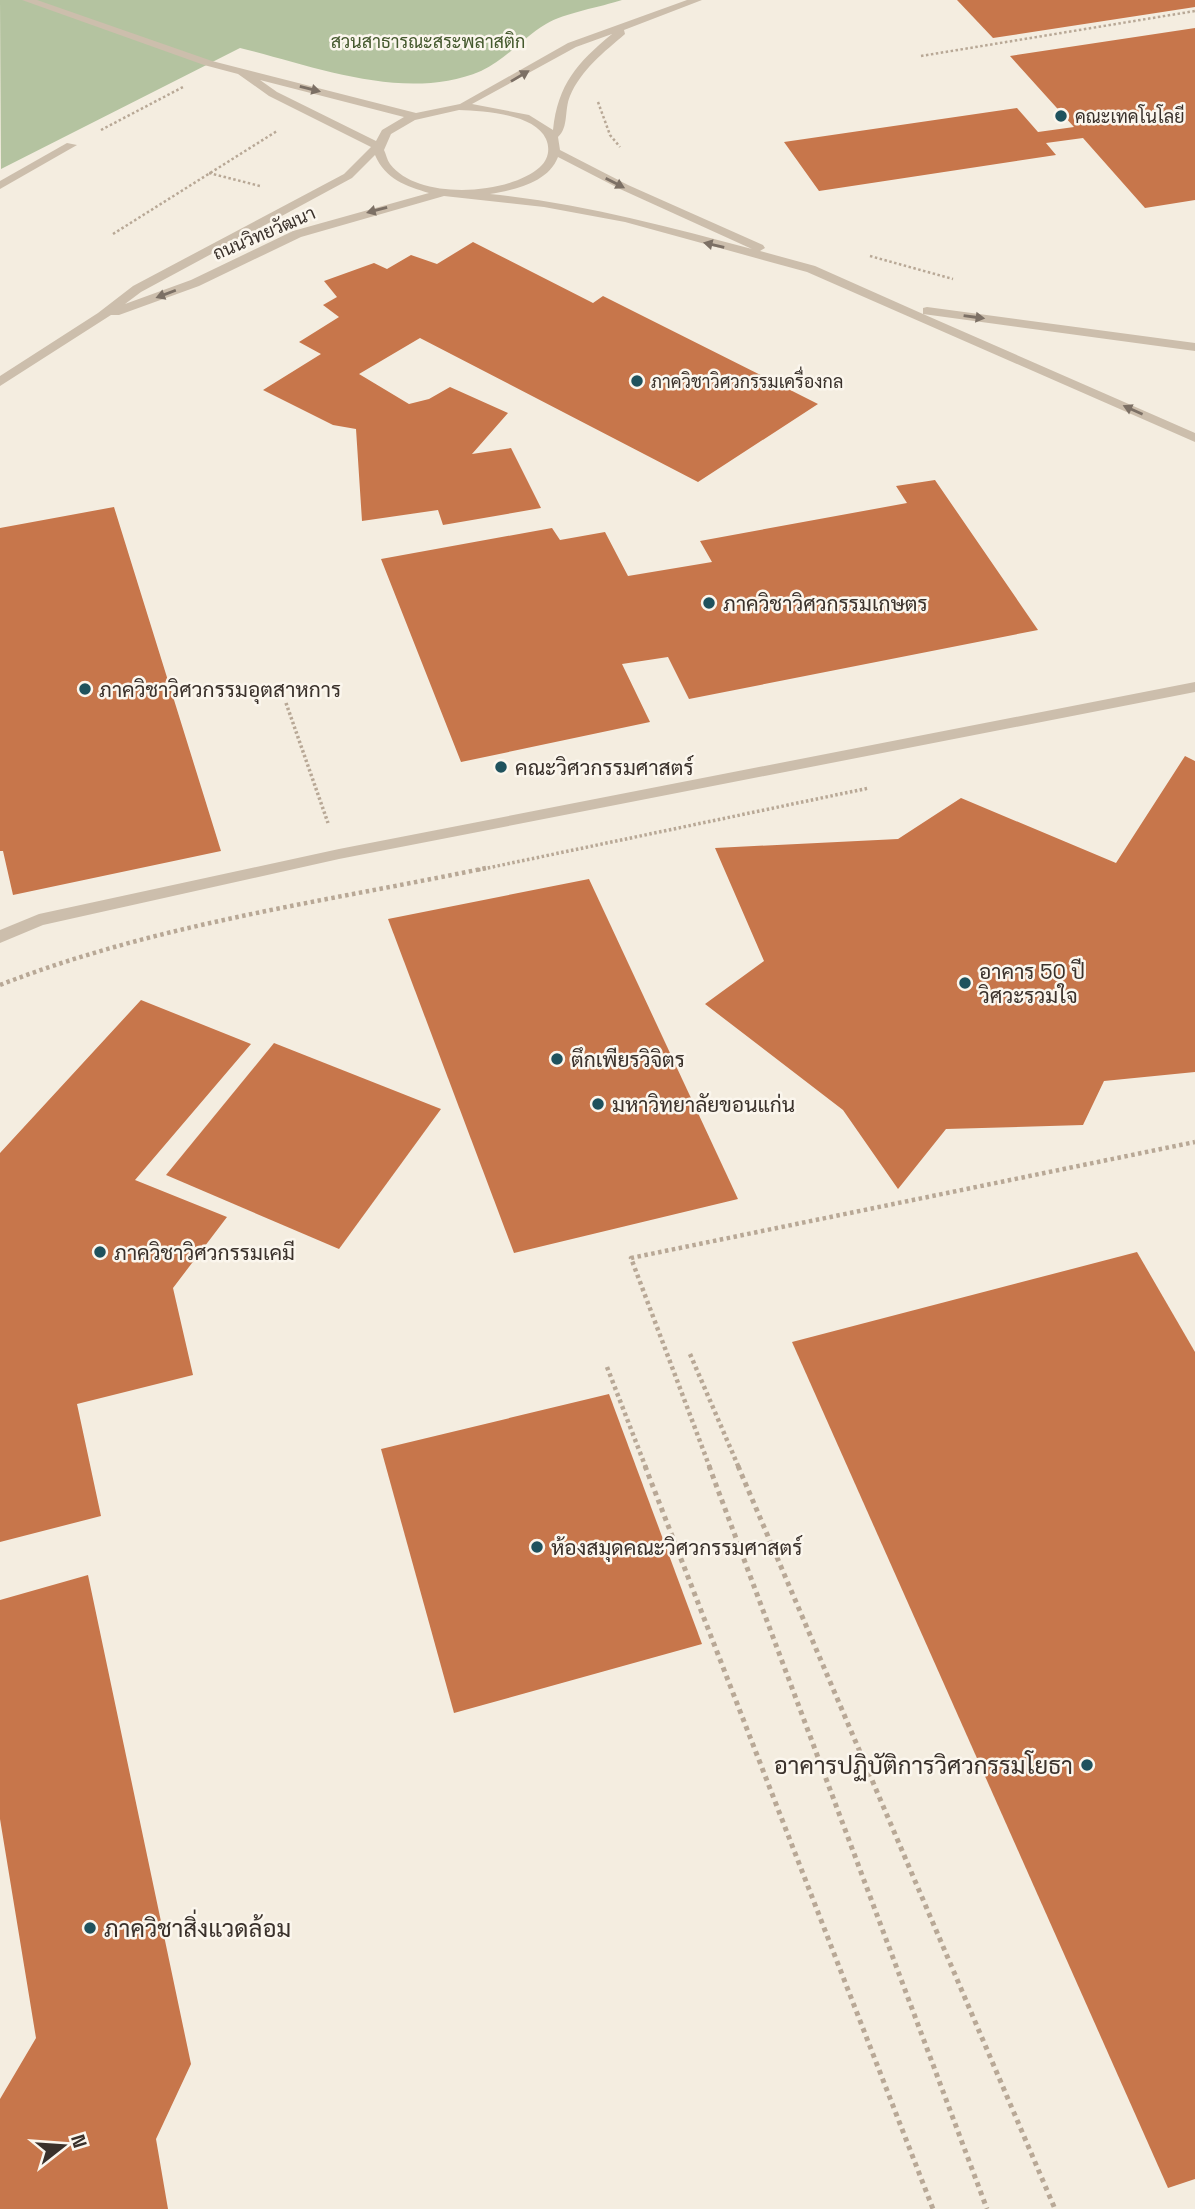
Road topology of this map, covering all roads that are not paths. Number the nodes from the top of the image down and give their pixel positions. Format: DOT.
graph roads {
  1 [pos="27,0"];
  2 [pos="697,0"];
  3 [pos="632,23"];
  4 [pos="243,73"];
  5 [pos="459,107"];
  6 [pos="414,116"];
  7 [pos="551,138"];
  8 [pos="71,145"];
  9 [pos="378,146"];
  10 [pos="554,151"];
  11 [pos="0,186"];
  12 [pos="449,193"];
  13 [pos="780,260"];
  14 [pos="907,308"];
  15 [pos="102,316"];
  16 [pos="1195,347"];
  17 [pos="0,382"];
  18 [pos="1195,438"];
  19 [pos="1195,687"];
  20 [pos="0,937"];
  1 -- 4 [label="street"];
  2 -- 3 [label="street"];
  5 -- 3 [label="street, one-way"];
  3 -- 7 [label="street"];
  4 -- 6 [label="street, one-way"];
  4 -- 9 [label="street"];
  5 -- 6 [label="street"];
  5 -- 7 [label="street"];
  6 -- 9 [label="street"];
  7 -- 10 [label="street"];
  8 -- 11 [label="street"];
  9 -- 12 [label="street"];
  9 -- 15 [label="street"];
  10 -- 12 [label="street"];
  10 -- 13 [label="street, one-way"];
  13 -- 12 [label="street, one-way"];
  12 -- 15 [label="street, ถนนวิทยวัฒนา, one-way"];
  13 -- 14 [label="street"];
  14 -- 16 [label="street, one-way"];
  18 -- 14 [label="street, one-way"];
  15 -- 17 [label="street"];
  19 -- 20 [label="street"];
}
